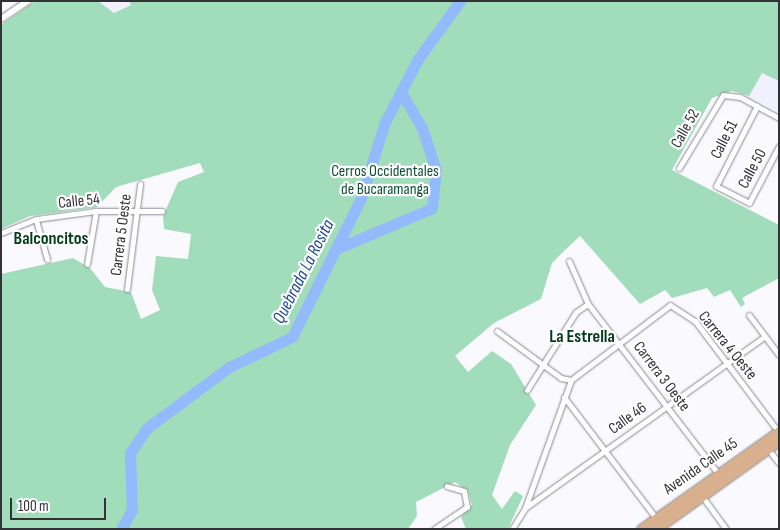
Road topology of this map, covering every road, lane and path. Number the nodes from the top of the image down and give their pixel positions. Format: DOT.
graph roads {
  1 [pos="28,1"];
  2 [pos="1,19"];
  3 [pos="757,106"];
  4 [pos="779,118"];
  5 [pos="779,146"];
  6 [pos="679,168"];
  7 [pos="140,184"];
  8 [pos="749,203"];
  9 [pos="96,211"];
  10 [pos="140,211"];
  11 [pos="162,211"];
  12 [pos="36,220"];
  13 [pos="1,233"];
  14 [pos="47,259"];
  15 [pos="569,261"];
  16 [pos="87,264"];
  17 [pos="127,289"];
  18 [pos="588,304"];
  19 [pos="750,315"];
  20 [pos="497,331"];
  21 [pos="765,336"];
  22 [pos="619,342"];
  23 [pos="779,355"];
  24 [pos="727,364"];
  25 [pos="544,365"];
  26 [pos="571,380"];
  27 [pos="527,390"];
  28 [pos="564,397"];
  29 [pos="668,406"];
  30 [pos="778,431"];
  31 [pos="779,441"];
  32 [pos="768,449"];
  33 [pos="605,451"];
  34 [pos="779,463"];
  35 [pos="721,477"];
  36 [pos="447,486"];
  37 [pos="702,496"];
  38 [pos="525,508"];
  39 [pos="656,518"];
  40 [pos="434,529"];
  41 [pos="512,529"];
  42 [pos="641,529"];
  43 [pos="656,529"];
  44 [pos="726,529"];
  1 -- 2 [label="street"];
  3 -- 4 [label="street"];
  3 -- 6 [label="street, Calle 52"];
  3 -- 8 [label="street, Calle 51"];
  5 -- 8 [label="street, Calle 50"];
  7 -- 10 [label="street, Carrera 5 Oeste"];
  9 -- 10 [label="street, Calle 54"];
  9 -- 12 [label="street, Calle 54"];
  9 -- 16 [label="street"];
  10 -- 11 [label="street, Calle 54"];
  10 -- 17 [label="street, Carrera 5 Oeste"];
  12 -- 13 [label="street, Calle 54"];
  12 -- 14 [label="street"];
  15 -- 18 [label="street, Carrera 3 Oeste"];
  18 -- 22 [label="street, Carrera 3 Oeste"];
  18 -- 25 [label="street"];
  19 -- 21 [label="street"];
  20 -- 25 [label="street"];
  21 -- 23 [label="street"];
  21 -- 24 [label="street, Calle 46"];
  22 -- 24 [label="street, Carrera 4 Oeste"];
  22 -- 26 [label="street"];
  22 -- 29 [label="street, Carrera 3 Oeste"];
  24 -- 29 [label="street, Calle 46"];
  24 -- 30 [label="street, Carrera 4 Oeste"];
  25 -- 26 [label="street"];
  25 -- 27 [label="street"];
  26 -- 28 [label="street"];
  28 -- 33 [label="street"];
  28 -- 38 [label="street"];
  29 -- 33 [label="street, Calle 46"];
  29 -- 35 [label="street, Carrera 3 Oeste"];
  30 -- 35 [label="main road, Avenida Calle 45"];
  31 -- 32 [label="main road, Avenida Calle 45"];
  32 -- 34 [label="street"];
  32 -- 35 [label="main road, Avenida Calle 45"];
  33 -- 38 [label="street, Calle 46"];
  33 -- 39 [label="street"];
  35 -- 37 [label="main road, Avenida Calle 45"];
  35 -- 39 [label="main road, Avenida Calle 45"];
  36 -- 40 [label="street"];
  37 -- 43 [label="main road, Avenida Calle 45"];
  37 -- 44 [label="street"];
  38 -- 41 [label="street, Calle 46"];
  39 -- 42 [label="main road, Avenida Calle 45"];
}
